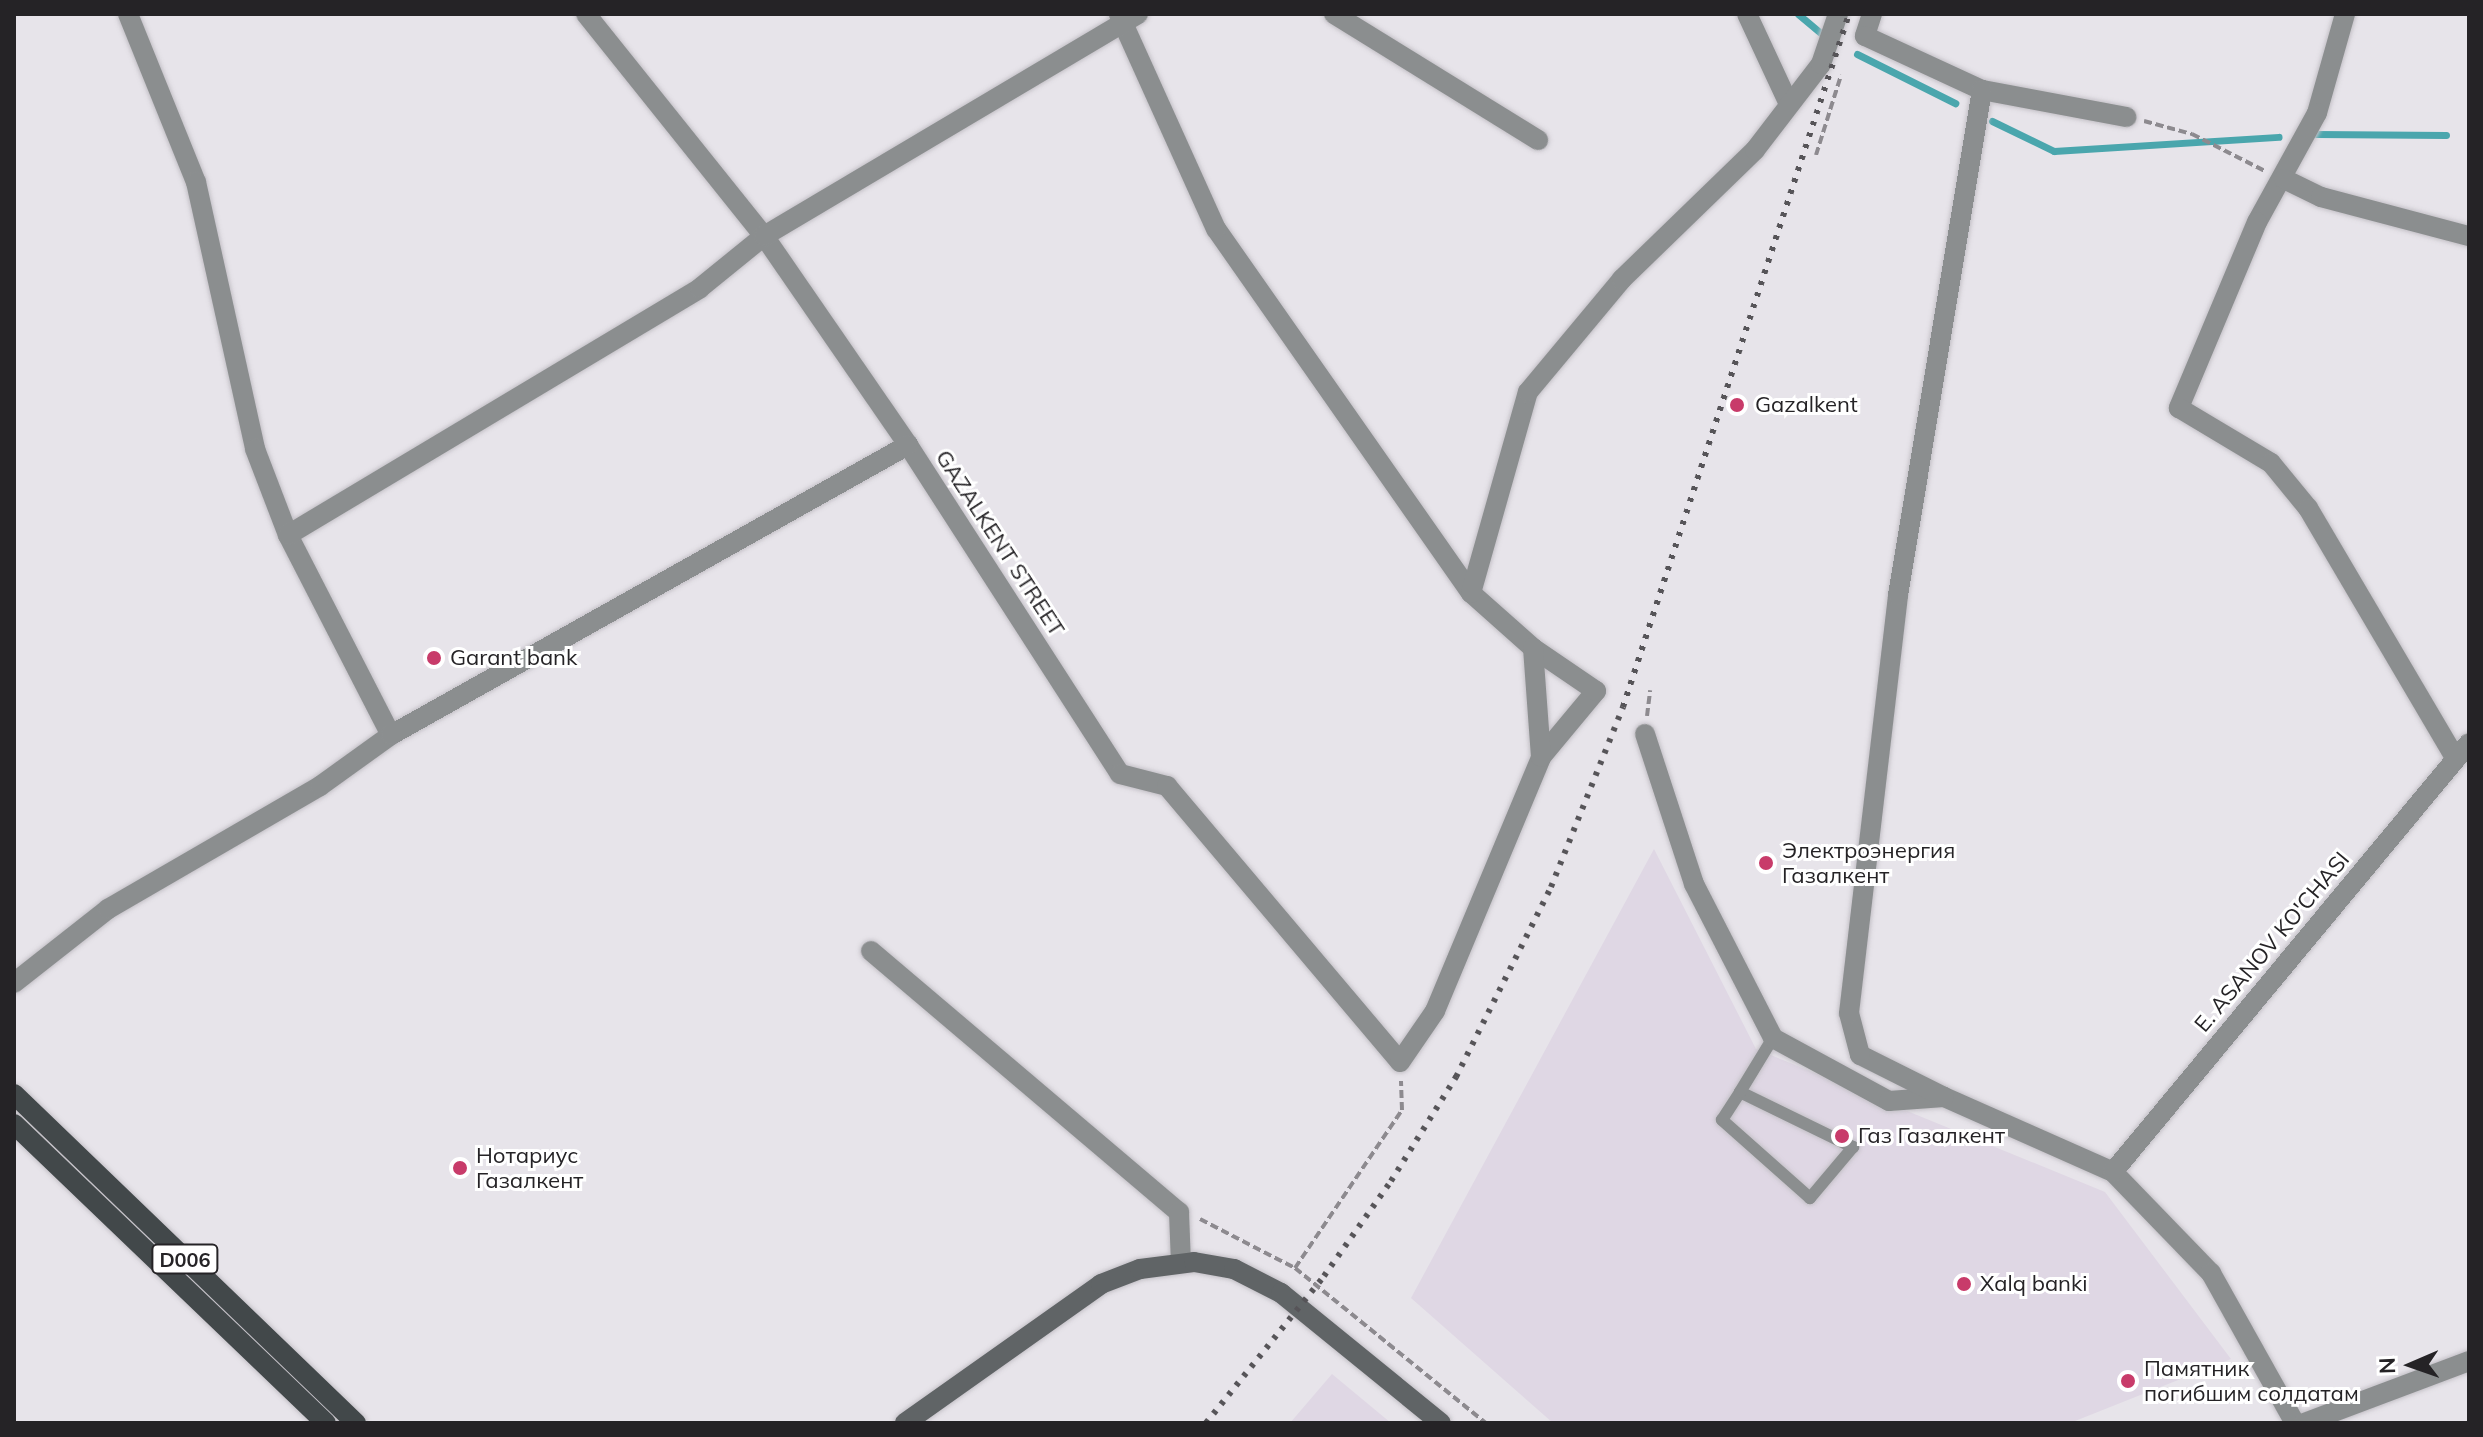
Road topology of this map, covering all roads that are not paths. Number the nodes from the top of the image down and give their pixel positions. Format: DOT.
graph roads {
  1 [pos="128,14"];
  2 [pos="586,14"];
  3 [pos="1334,14"];
  4 [pos="1747,14"];
  5 [pos="1838,14"];
  6 [pos="1872,14"];
  7 [pos="2345,14"];
  8 [pos="1127,17"];
  9 [pos="1982,90"];
  10 [pos="1789,104"];
  11 [pos="2126,117"];
  12 [pos="1538,140"];
  13 [pos="2284,179"];
  14 [pos="764,236"];
  15 [pos="2469,236"];
  16 [pos="908,445"];
  17 [pos="288,535"];
  18 [pos="1471,593"];
  19 [pos="1533,648"];
  20 [pos="1645,734"];
  21 [pos="391,735"];
  22 [pos="2462,751"];
  23 [pos="1541,757"];
  24 [pos="871,951"];
  25 [pos="14,983"];
  26 [pos="1773,1038"];
  27 [pos="1740,1092"];
  28 [pos="14,1094"];
  29 [pos="1944,1097"];
  30 [pos="14,1124"];
  31 [pos="2113,1172"];
  32 [pos="1181,1263"];
  33 [pos="2469,1361"];
  34 [pos="922,1415"];
  35 [pos="326,1423"];
  36 [pos="356,1423"];
  37 [pos="905,1423"];
  38 [pos="1441,1423"];
  39 [pos="2295,1423"];
  40 [pos="2304,1423"];
  1 -- 17 [label="street"];
  2 -- 14 [label="street, GAZALKENT STREET"];
  3 -- 12 [label="street"];
  4 -- 10 [label="street"];
  5 -- 10 [label="street"];
  6 -- 9 [label="street"];
  7 -- 13 [label="street"];
  8 -- 14 [label="street"];
  8 -- 18 [label="street"];
  9 -- 11 [label="street"];
  9 -- 29 [label="street"];
  10 -- 18 [label="street"];
  13 -- 15 [label="street"];
  13 -- 22 [label="street"];
  14 -- 16 [label="street, GAZALKENT STREET"];
  14 -- 17 [label="street"];
  16 -- 21 [label="street"];
  16 -- 23 [label="street, GAZALKENT STREET"];
  17 -- 21 [label="street"];
  18 -- 19 [label="street"];
  19 -- 23 [label="street"];
  19 -- 23 [label="street"];
  20 -- 26 [label="street"];
  21 -- 25 [label="street"];
  22 -- 31 [label="street, E. ASANOV KO'CHASI"];
  24 -- 32 [label="street"];
  26 -- 27 [label="lane"];
  26 -- 29 [label="street"];
  27 -- 27 [label="lane"];
  28 -- 36 [label="main road, D006"];
  29 -- 31 [label="street"];
  30 -- 35 [label="main road, D006"];
  31 -- 39 [label="street"];
  32 -- 34 [label="main road"];
  32 -- 38 [label="main road"];
  33 -- 40 [label="street"];
  34 -- 37 [label="main road"];
}
